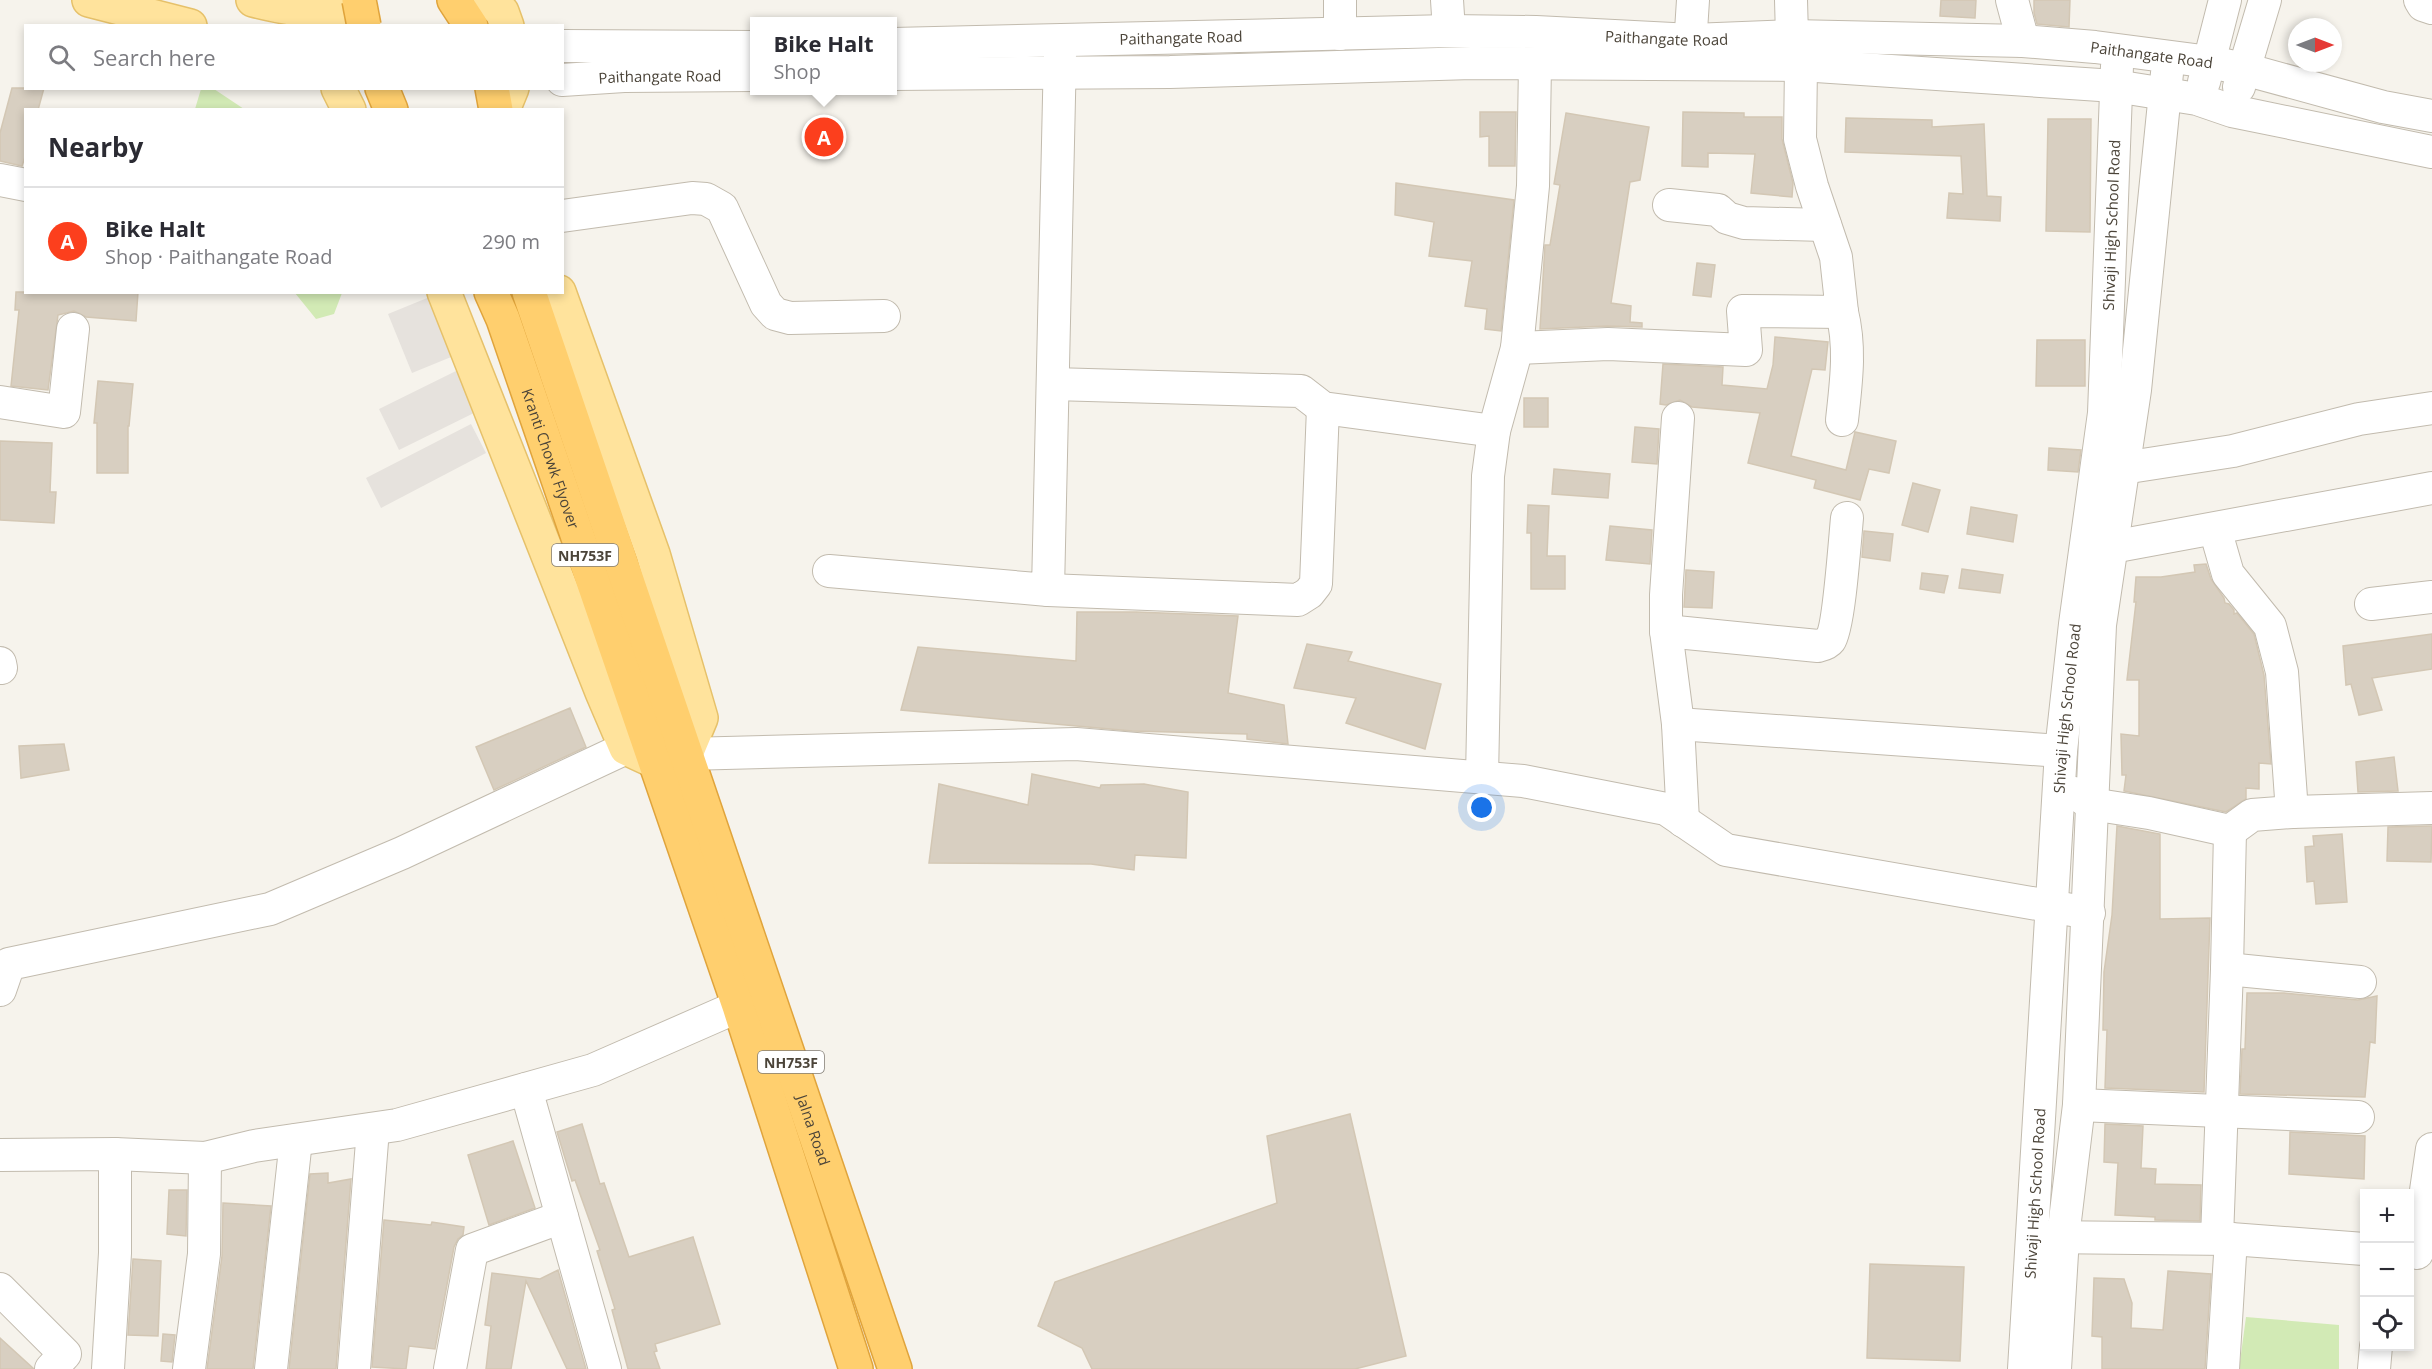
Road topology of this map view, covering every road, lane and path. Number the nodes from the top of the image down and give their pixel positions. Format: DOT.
graph roads {
  1 [pos="89,0"];
  2 [pos="253,0"];
  3 [pos="454,0"];
  4 [pos="490,0"];
  5 [pos="1340,0"];
  6 [pos="1447,0"];
  7 [pos="1693,0"];
  8 [pos="1791,0"];
  9 [pos="2012,0"];
  10 [pos="2225,0"];
  11 [pos="2265,0"];
  12 [pos="2420,0"];
  13 [pos="2432,8"];
  14 [pos="356,9"];
  15 [pos="182,24"];
  16 [pos="470,24"];
  17 [pos="506,24"];
  18 [pos="1449,31"];
  19 [pos="1340,34"];
  20 [pos="1061,40"];
  21 [pos="2023,41"];
  22 [pos="897,44"];
  23 [pos="564,46"];
  24 [pos="750,47"];
  25 [pos="2119,50"];
  26 [pos="1796,51"];
  27 [pos="1690,53"];
  28 [pos="2169,57"];
  29 [pos="2210,62"];
  30 [pos="1535,64"];
  31 [pos="2244,69"];
  32 [pos="1060,73"];
  33 [pos="897,74"];
  34 [pos="750,75"];
  35 [pos="564,80"];
  36 [pos="2115,86"];
  37 [pos="383,90"];
  38 [pos="2164,94"];
  39 [pos="2197,99"];
  40 [pos="390,108"];
  41 [pos="2232,111"];
  42 [pos="2432,116"];
  43 [pos="2432,152"];
  44 [pos="0,180"];
  45 [pos="24,185"];
  46 [pos="1669,205"];
  47 [pos="564,216"];
  48 [pos="1825,225"];
  49 [pos="445,294"];
  50 [pos="493,294"];
  51 [pos="530,294"];
  52 [pos="560,294"];
  53 [pos="1842,312"];
  54 [pos="884,316"];
  55 [pos="73,329"];
  56 [pos="1517,348"];
  57 [pos="1053,384"];
  58 [pos="0,402"];
  59 [pos="1323,408"];
  60 [pos="2432,408"];
  61 [pos="1678,418"];
  62 [pos="1842,420"];
  63 [pos="1494,431"];
  64 [pos="2123,468"];
  65 [pos="2432,488"];
  66 [pos="1847,518"];
  67 [pos="2215,529"];
  68 [pos="2112,547"];
  69 [pos="829,571"];
  70 [pos="1048,590"];
  71 [pos="2432,597"];
  72 [pos="2371,604"];
  73 [pos="1666,632"];
  74 [pos="0,663"];
  75 [pos="1,668"];
  76 [pos="1678,724"];
  77 [pos="626,748"];
  78 [pos="2061,751"];
  79 [pos="671,758"];
  80 [pos="1482,778"];
  81 [pos="2059,782"];
  82 [pos="2091,804"];
  83 [pos="2432,808"];
  84 [pos="2292,812"];
  85 [pos="1683,821"];
  86 [pos="2230,831"];
  87 [pos="2052,908"];
  88 [pos="2089,913"];
  89 [pos="2227,969"];
  90 [pos="2360,982"];
  91 [pos="0,990"];
  92 [pos="739,1006"];
  93 [pos="526,1089"];
  94 [pos="2079,1104"];
  95 [pos="2222,1112"];
  96 [pos="2358,1117"];
  97 [pos="373,1129"];
  98 [pos="296,1140"];
  99 [pos="2432,1149"];
  100 [pos="115,1154"];
  101 [pos="0,1155"];
  102 [pos="205,1158"];
  103 [pos="562,1217"];
  104 [pos="2032,1236"];
  105 [pos="2063,1237"];
  106 [pos="2224,1239"];
  107 [pos="2360,1249"];
  108 [pos="2420,1253"];
  109 [pos="0,1289"];
  110 [pos="2376,1351"];
  111 [pos="51,1369"];
  112 [pos="108,1369"];
  113 [pos="189,1369"];
  114 [pos="271,1369"];
  115 [pos="354,1369"];
  116 [pos="450,1369"];
  117 [pos="605,1369"];
  118 [pos="856,1369"];
  119 [pos="895,1369"];
  120 [pos="2024,1369"];
  121 [pos="2055,1369"];
  122 [pos="2223,1369"];
  123 [pos="2374,1369"];
  1 -- 15 [label="main road"];
  2 -- 14 [label="main road"];
  3 -- 16 [label="highway"];
  4 -- 17 [label="main road"];
  5 -- 19 [label="street"];
  6 -- 18 [label="street"];
  7 -- 27 [label="street"];
  8 -- 26 [label="street"];
  9 -- 21 [label="street"];
  10 -- 29 [label="street"];
  11 -- 31 [label="street"];
  12 -- 13 [label="street"];
  18 -- 19 [label="street, Paithangate Road"];
  18 -- 27 [label="street, Paithangate Road"];
  19 -- 20 [label="street, Paithangate Road"];
  20 -- 22 [label="street, Paithangate Road"];
  20 -- 32 [label="street"];
  21 -- 25 [label="street, Paithangate Road"];
  21 -- 26 [label="street, Paithangate Road"];
  23 -- 24 [label="street, Paithangate Road"];
  25 -- 28 [label="street, Paithangate Road"];
  25 -- 36 [label="street, Shivaji High School Road"];
  26 -- 27 [label="street, Paithangate Road"];
  26 -- 36 [label="street, Paithangate Road"];
  26 -- 48 [label="street"];
  27 -- 30 [label="street, Paithangate Road"];
  28 -- 29 [label="street, Paithangate Road"];
  28 -- 38 [label="street, Shivaji High School Road"];
  29 -- 31 [label="street, Paithangate Road"];
  29 -- 39 [label="street"];
  30 -- 32 [label="street, Paithangate Road"];
  30 -- 56 [label="street"];
  31 -- 41 [label="street"];
  31 -- 42 [label="street, Paithangate Road"];
  32 -- 33 [label="street, Paithangate Road"];
  32 -- 57 [label="street"];
  34 -- 35 [label="street, Paithangate Road"];
  36 -- 38 [label="street, Paithangate Road"];
  36 -- 78 [label="street, Shivaji High School Road"];
  37 -- 40 [label="highway"];
  38 -- 39 [label="street, Paithangate Road"];
  38 -- 64 [label="street, Shivaji High School Road"];
  39 -- 41 [label="street, Paithangate Road"];
  41 -- 43 [label="street, Paithangate Road"];
  44 -- 45 [label="street"];
  46 -- 48 [label="street"];
  47 -- 54 [label="street"];
  48 -- 53 [label="street"];
  49 -- 77 [label="main road"];
  50 -- 79 [label="highway, Kranti Chowk Flyover / NH753F"];
  51 -- 79 [label="highway, NH753F"];
  52 -- 79 [label="main road"];
  53 -- 56 [label="street"];
  53 -- 62 [label="street"];
  55 -- 58 [label="street"];
  56 -- 63 [label="street"];
  57 -- 59 [label="street"];
  57 -- 70 [label="street"];
  59 -- 63 [label="street"];
  59 -- 70 [label="street"];
  60 -- 64 [label="street"];
  61 -- 73 [label="street"];
  63 -- 80 [label="street"];
  64 -- 68 [label="street, Shivaji High School Road"];
  65 -- 67 [label="street"];
  66 -- 73 [label="street"];
  67 -- 68 [label="street"];
  67 -- 84 [label="street"];
  68 -- 82 [label="street, Shivaji High School Road"];
  69 -- 70 [label="street"];
  71 -- 72 [label="street"];
  73 -- 76 [label="street"];
  74 -- 75 [label="street"];
  76 -- 78 [label="street"];
  76 -- 85 [label="street"];
  77 -- 79 [label="main road"];
  77 -- 91 [label="street"];
  78 -- 81 [label="street, Shivaji High School Road"];
  79 -- 80 [label="street"];
  79 -- 92 [label="highway, NH753F"];
  79 -- 119 [label="highway, Jalna Road / NH753F"];
  80 -- 85 [label="street"];
  81 -- 82 [label="street"];
  81 -- 87 [label="street, Shivaji High School Road"];
  82 -- 86 [label="street"];
  82 -- 88 [label="street, Shivaji High School Road"];
  83 -- 84 [label="street"];
  84 -- 86 [label="street"];
  85 -- 87 [label="street"];
  86 -- 89 [label="street"];
  87 -- 88 [label="street"];
  87 -- 104 [label="street, Shivaji High School Road"];
  88 -- 94 [label="street, Shivaji High School Road"];
  89 -- 90 [label="street"];
  89 -- 95 [label="street"];
  92 -- 93 [label="street"];
  92 -- 118 [label="highway, NH753F"];
  93 -- 97 [label="street"];
  93 -- 103 [label="street"];
  94 -- 95 [label="street"];
  94 -- 105 [label="street, Shivaji High School Road"];
  95 -- 96 [label="street"];
  95 -- 106 [label="street"];
  97 -- 98 [label="street"];
  97 -- 115 [label="street"];
  98 -- 102 [label="street"];
  98 -- 114 [label="street"];
  99 -- 108 [label="street"];
  100 -- 101 [label="street"];
  100 -- 102 [label="street"];
  100 -- 112 [label="street"];
  102 -- 113 [label="street"];
  103 -- 116 [label="street"];
  103 -- 117 [label="street"];
  104 -- 105 [label="street"];
  104 -- 120 [label="street, Shivaji High School Road"];
  105 -- 106 [label="street"];
  105 -- 121 [label="street, Shivaji High School Road"];
  106 -- 107 [label="street"];
  106 -- 122 [label="street"];
  109 -- 111 [label="street"];
  110 -- 123 [label="street"];
}
